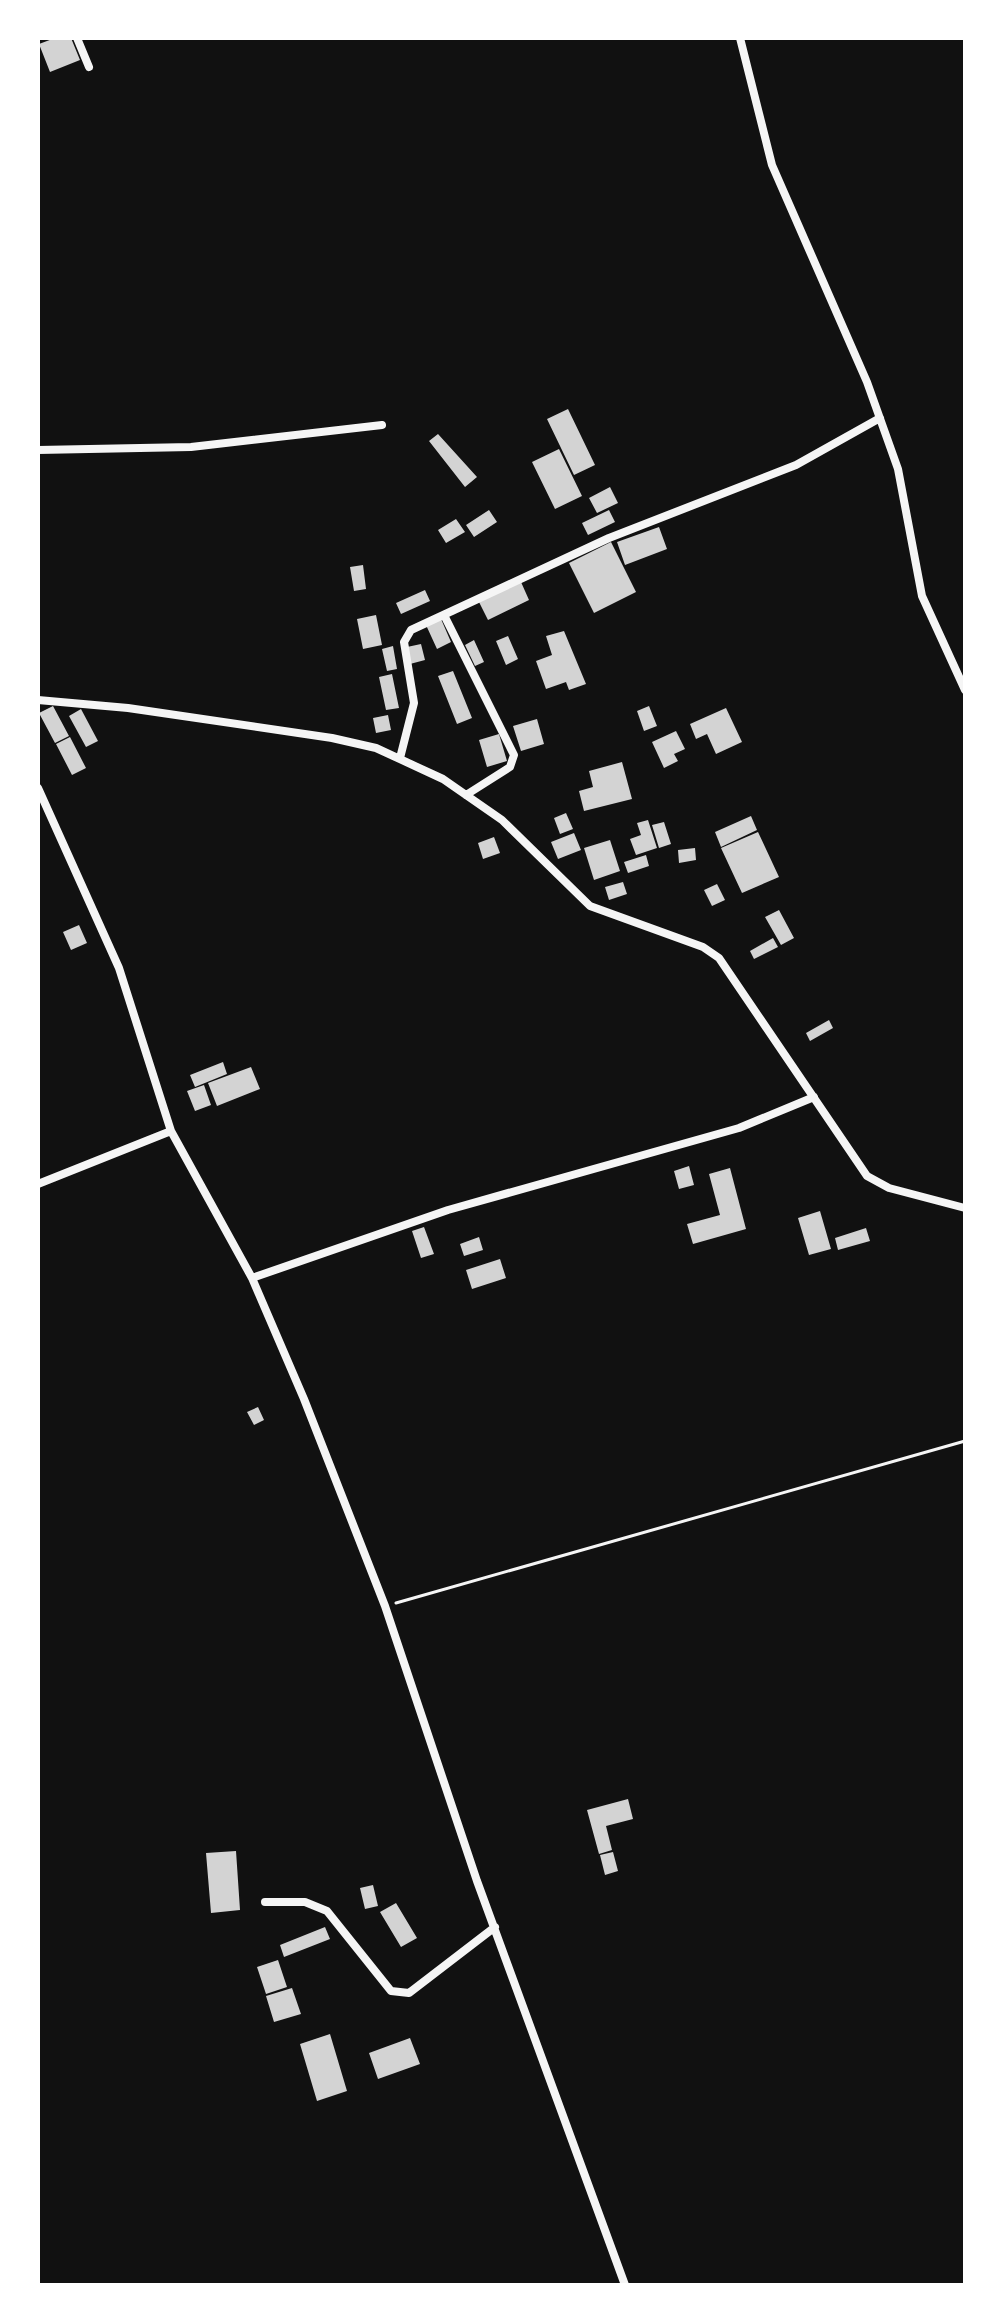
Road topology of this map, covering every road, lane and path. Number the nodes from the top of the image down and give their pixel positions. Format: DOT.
graph roads {
  1 [pos="77,38"];
  2 [pos="740,38"];
  3 [pos="89,67"];
  4 [pos="880,418"];
  5 [pos="382,425"];
  6 [pos="38,450"];
  7 [pos="444,615"];
  8 [pos="965,690"];
  9 [pos="38,700"];
  10 [pos="400,758"];
  11 [pos="38,788"];
  12 [pos="466,795"];
  13 [pos="814,1097"];
  14 [pos="171,1131"];
  15 [pos="38,1184"];
  16 [pos="965,1208"];
  17 [pos="252,1278"];
  18 [pos="965,1441"];
  19 [pos="385,1606"];
  20 [pos="265,1902"];
  21 [pos="498,1934"];
  22 [pos="625,2285"];
  1 -- 3 [label="street"];
  2 -- 4 [label="street"];
  4 -- 7 [label="street"];
  4 -- 8 [label="street"];
  5 -- 6 [label="street"];
  7 -- 10 [label="street"];
  7 -- 12 [label="street"];
  9 -- 10 [label="street"];
  10 -- 12 [label="street"];
  11 -- 14 [label="street"];
  12 -- 13 [label="street"];
  13 -- 16 [label="street"];
  13 -- 17 [label="street"];
  14 -- 15 [label="street"];
  14 -- 17 [label="street"];
  17 -- 19 [label="street"];
  18 -- 19 [label="path"];
  19 -- 21 [label="street"];
  20 -- 21 [label="street"];
  21 -- 22 [label="street"];
}
